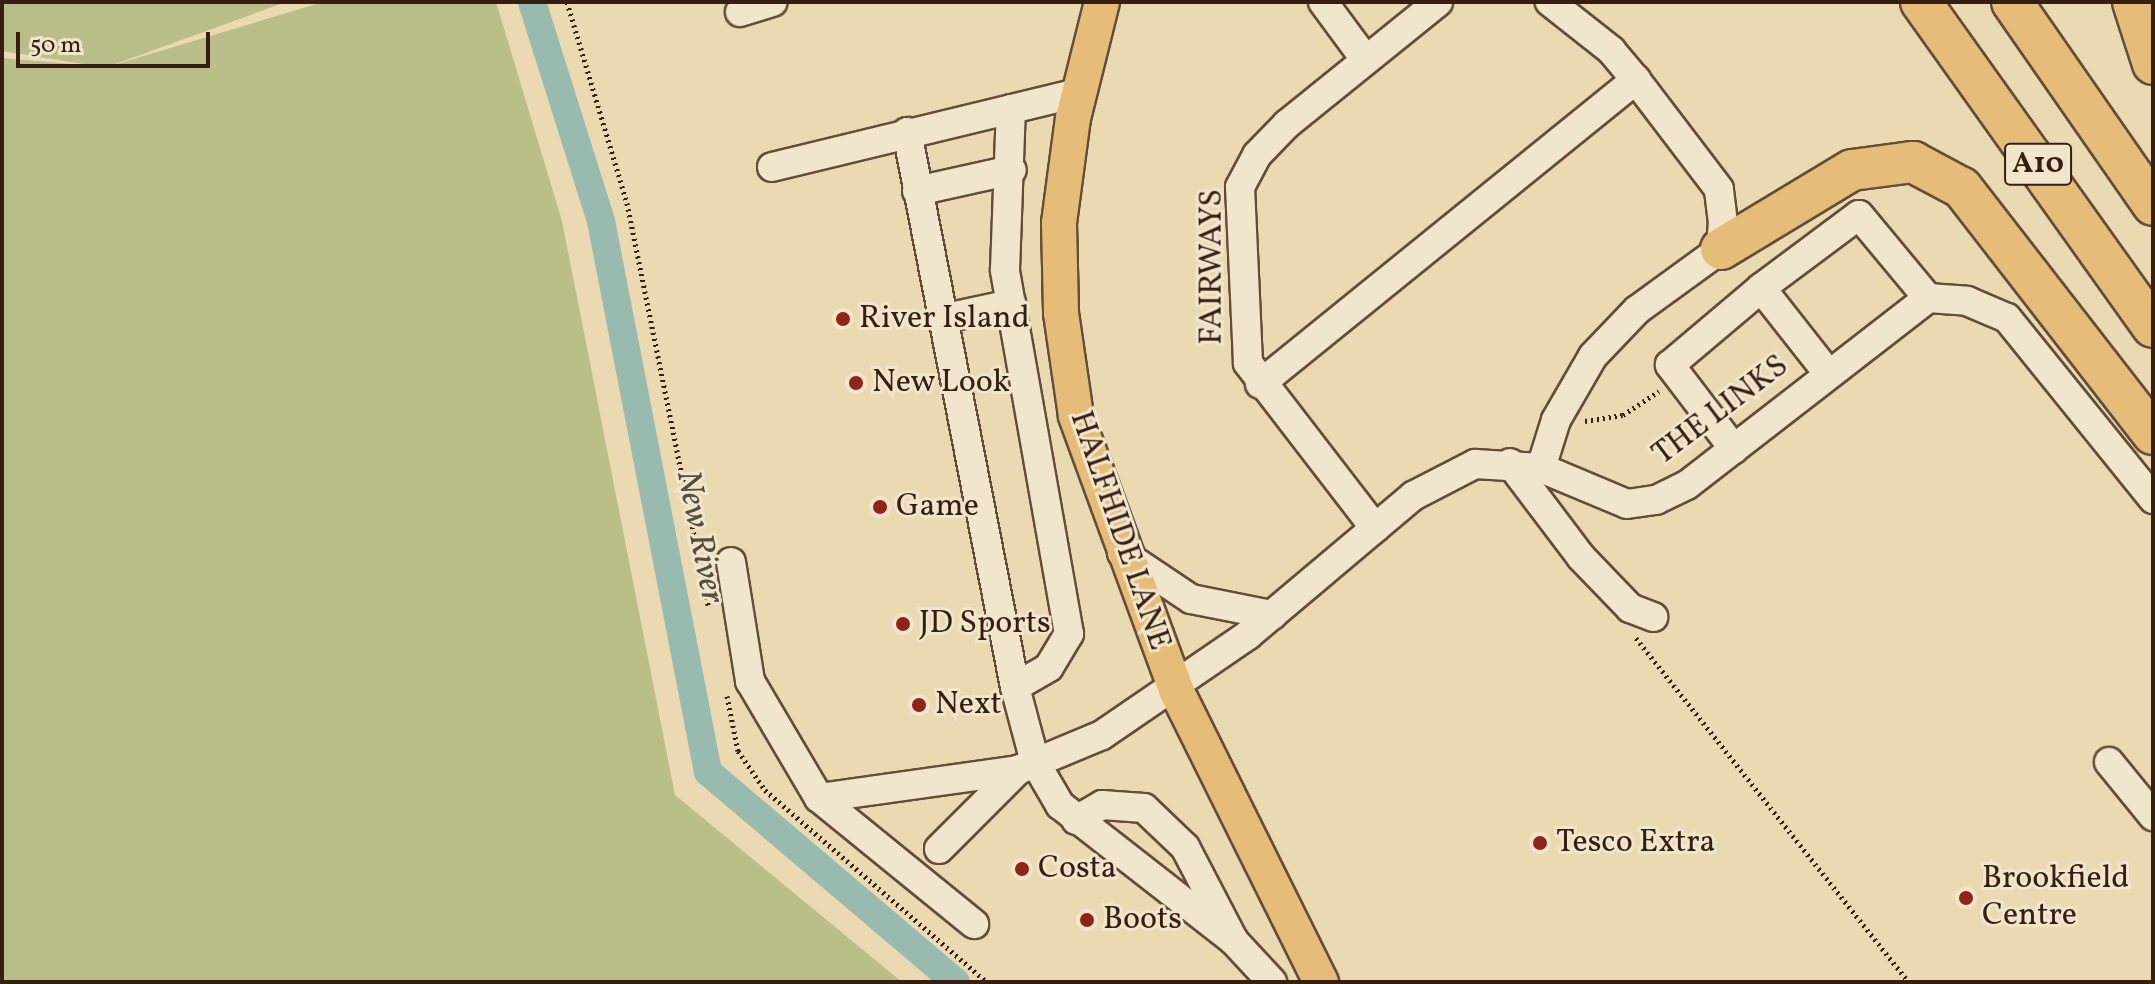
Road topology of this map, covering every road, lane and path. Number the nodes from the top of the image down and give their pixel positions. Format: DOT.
graph roads {
  1 [pos="567,2"];
  2 [pos="773,2"];
  3 [pos="1102,2"];
  4 [pos="1323,2"];
  5 [pos="1438,2"];
  6 [pos="1550,2"];
  7 [pos="1921,2"];
  8 [pos="2012,2"];
  9 [pos="2133,2"];
  10 [pos="740,12"];
  11 [pos="1365,59"];
  12 [pos="2153,64"];
  13 [pos="1636,80"];
  14 [pos="1079,93"];
  15 [pos="1011,109"];
  16 [pos="907,132"];
  17 [pos="772,167"];
  18 [pos="1012,170"];
  19 [pos="917,191"];
  20 [pos="2153,205"];
  21 [pos="1721,249"];
  22 [pos="1761,288"];
  23 [pos="1928,298"];
  24 [pos="1011,304"];
  25 [pos="941,319"];
  26 [pos="2153,327"];
  27 [pos="1828,373"];
  28 [pos="1680,378"];
  29 [pos="1260,384"];
  30 [pos="1556,420"];
  31 [pos="2153,434"];
  32 [pos="1734,449"];
  33 [pos="1510,463"];
  34 [pos="1541,468"];
  35 [pos="2153,499"];
  36 [pos="1375,528"];
  37 [pos="1122,553"];
  38 [pos="731,562"];
  39 [pos="1272,615"];
  40 [pos="1653,617"];
  41 [pos="711,619"];
  42 [pos="1625,625"];
  43 [pos="723,678"];
  44 [pos="1015,687"];
  45 [pos="1176,690"];
  46 [pos="2109,762"];
  47 [pos="1026,766"];
  48 [pos="819,798"];
  49 [pos="2150,808"];
  50 [pos="1076,820"];
  51 [pos="939,849"];
  52 [pos="974,924"];
  53 [pos="1234,941"];
  54 [pos="987,982"];
  55 [pos="1272,982"];
  56 [pos="1321,982"];
  57 [pos="1909,982"];
  1 -- 41 [label="path"];
  2 -- 10 [label="street"];
  3 -- 14 [label="main road, HALFHIDE LANE"];
  4 -- 11 [label="street"];
  5 -- 11 [label="street, FAIRWAYS"];
  6 -- 13 [label="street"];
  7 -- 26 [label="highway, A10"];
  8 -- 20 [label="highway, A10"];
  9 -- 12 [label="highway"];
  11 -- 29 [label="street, FAIRWAYS"];
  13 -- 21 [label="street"];
  13 -- 29 [label="street"];
  14 -- 15 [label="street"];
  14 -- 37 [label="main road, HALFHIDE LANE"];
  15 -- 16 [label="street"];
  15 -- 18 [label="street"];
  16 -- 17 [label="street"];
  16 -- 19 [label="street"];
  18 -- 19 [label="street"];
  18 -- 24 [label="street"];
  19 -- 25 [label="street"];
  21 -- 30 [label="street"];
  21 -- 31 [label="highway"];
  22 -- 23 [label="street"];
  22 -- 27 [label="street"];
  22 -- 28 [label="street"];
  23 -- 27 [label="street, THE LINKS"];
  23 -- 35 [label="street"];
  24 -- 25 [label="street"];
  24 -- 44 [label="street"];
  25 -- 44 [label="street"];
  27 -- 32 [label="street, THE LINKS"];
  28 -- 30 [label="path"];
  28 -- 32 [label="street"];
  29 -- 36 [label="street, FAIRWAYS"];
  30 -- 34 [label="street"];
  32 -- 34 [label="street, THE LINKS"];
  33 -- 34 [label="street, THE LINKS"];
  33 -- 36 [label="street, THE LINKS"];
  33 -- 40 [label="street"];
  36 -- 39 [label="street, THE LINKS"];
  37 -- 39 [label="street"];
  37 -- 45 [label="main road, HALFHIDE LANE"];
  38 -- 48 [label="street"];
  39 -- 45 [label="street, THE LINKS"];
  42 -- 57 [label="path"];
  43 -- 54 [label="path"];
  44 -- 47 [label="street"];
  45 -- 47 [label="street, THE LINKS"];
  45 -- 56 [label="main road, HALFHIDE LANE"];
  46 -- 49 [label="street"];
  47 -- 48 [label="street"];
  47 -- 50 [label="street"];
  47 -- 51 [label="street"];
  48 -- 52 [label="street"];
  50 -- 53 [label="street"];
  50 -- 53 [label="street"];
  53 -- 55 [label="street"];
}
